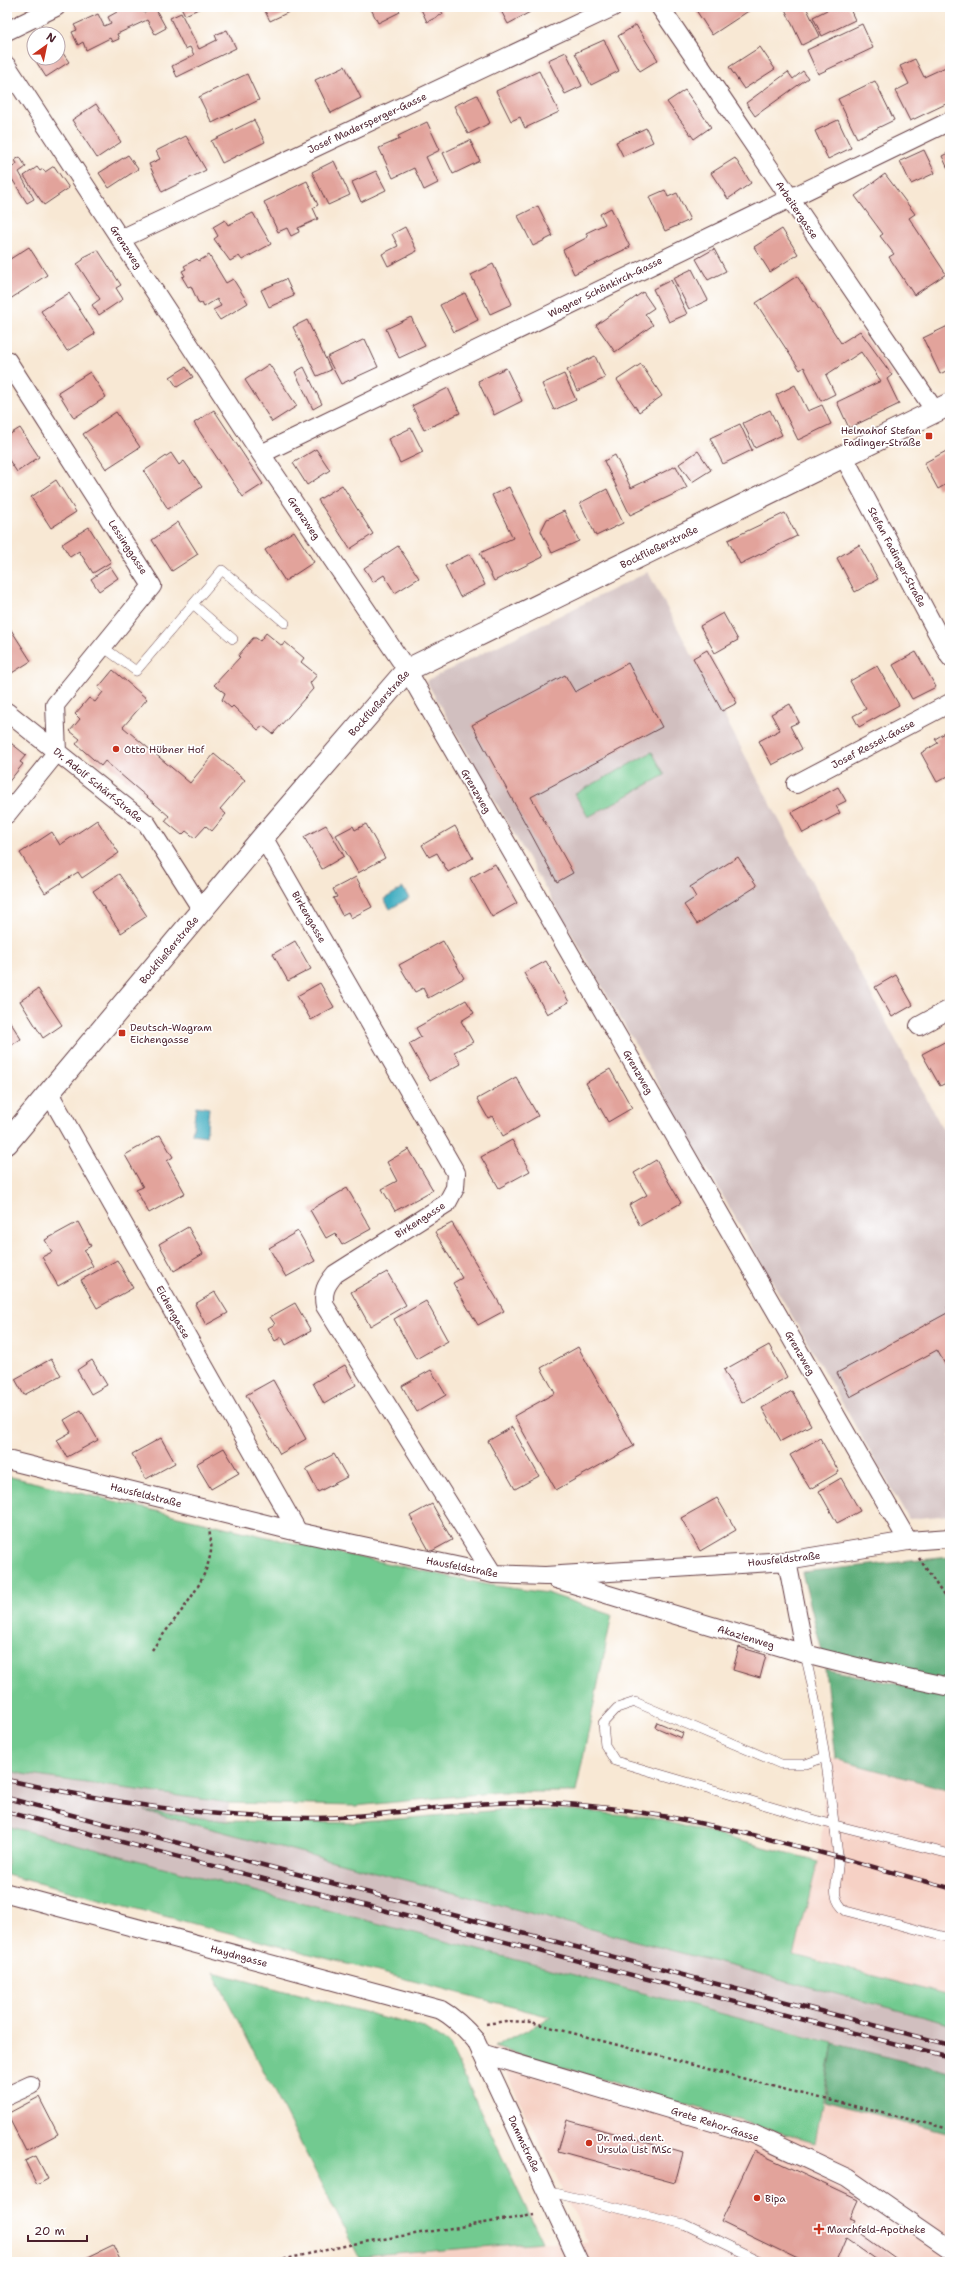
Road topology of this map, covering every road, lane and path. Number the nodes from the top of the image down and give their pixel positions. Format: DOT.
graph roads {
  1 [pos="56,7"];
  2 [pos="613,7"];
  3 [pos="660,7"];
  4 [pos="7,31"];
  5 [pos="7,66"];
  6 [pos="950,121"];
  7 [pos="788,198"];
  8 [pos="121,239"];
  9 [pos="7,360"];
  10 [pos="943,408"];
  11 [pos="261,454"];
  12 [pos="844,457"];
  13 [pos="193,604"];
  14 [pos="286,623"];
  15 [pos="233,639"];
  16 [pos="103,647"];
  17 [pos="950,657"];
  18 [pos="407,670"];
  19 [pos="950,703"];
  20 [pos="7,712"];
  21 [pos="57,752"];
  22 [pos="796,784"];
  23 [pos="7,814"];
  24 [pos="263,836"];
  25 [pos="202,910"];
  26 [pos="950,1009"];
  27 [pos="919,1026"];
  28 [pos="49,1093"];
  29 [pos="7,1143"];
  30 [pos="7,1460"];
  31 [pos="206,1510"];
  32 [pos="298,1532"];
  33 [pos="950,1538"];
  34 [pos="908,1541"];
  35 [pos="787,1561"];
  36 [pos="493,1574"];
  37 [pos="545,1576"];
  38 [pos="950,1605"];
  39 [pos="152,1650"];
  40 [pos="805,1654"];
  41 [pos="950,1686"];
  42 [pos="825,1757"];
  43 [pos="834,1825"];
  44 [pos="950,1854"];
  45 [pos="7,1893"];
  46 [pos="950,1938"];
  47 [pos="466,2029"];
  48 [pos="481,2053"];
  49 [pos="31,2084"];
  50 [pos="7,2096"];
  51 [pos="950,2129"];
  52 [pos="546,2191"];
  53 [pos="534,2215"];
  54 [pos="950,2249"];
  55 [pos="272,2262"];
  56 [pos="579,2262"];
  57 [pos="762,2262"];
  1 -- 4 [label="street"];
  2 -- 8 [label="street, Josef Madersperger-Gasse"];
  3 -- 7 [label="street, Arbeitergasse"];
  5 -- 8 [label="street, Grenzweg"];
  6 -- 7 [label="street, Wagner Schönkirch-Gasse"];
  7 -- 10 [label="street, Arbeitergasse"];
  7 -- 11 [label="street, Wagner Schönkirch-Gasse"];
  8 -- 11 [label="street, Grenzweg"];
  9 -- 16 [label="street, Lessinggasse"];
  10 -- 12 [label="main road, Bockfließerstraße"];
  11 -- 18 [label="street, Grenzweg"];
  12 -- 17 [label="street, Stefan Fadinger-Straße"];
  12 -- 18 [label="main road, Bockfließerstraße"];
  13 -- 14 [label="lane"];
  13 -- 15 [label="lane"];
  13 -- 16 [label="lane"];
  16 -- 21 [label="street, Lessinggasse"];
  18 -- 24 [label="main road, Bockfließerstraße"];
  18 -- 34 [label="street, Grenzweg"];
  19 -- 22 [label="street, Josef Ressel-Gasse"];
  20 -- 21 [label="street, Dr. Adolf Schärf-Straße"];
  21 -- 23 [label="street"];
  21 -- 25 [label="street, Dr. Adolf Schärf-Straße"];
  24 -- 25 [label="main road, Bockfließerstraße"];
  24 -- 36 [label="street, Birkengasse"];
  25 -- 28 [label="main road, Bockfließerstraße"];
  26 -- 27 [label="street"];
  28 -- 29 [label="main road, Bockfließerstraße"];
  28 -- 32 [label="street, Eichengasse"];
  30 -- 31 [label="street, Hausfeldstraße"];
  31 -- 32 [label="street, Hausfeldstraße"];
  31 -- 39 [label="path"];
  32 -- 36 [label="street, Hausfeldstraße"];
  33 -- 34 [label="street, Hausfeldstraße"];
  34 -- 35 [label="street, Hausfeldstraße"];
  34 -- 38 [label="path"];
  35 -- 37 [label="street, Hausfeldstraße"];
  35 -- 40 [label="street"];
  36 -- 37 [label="street, Hausfeldstraße"];
  37 -- 40 [label="street, Akazienweg"];
  40 -- 41 [label="street, Akazienweg"];
  40 -- 42 [label="lane"];
  42 -- 43 [label="lane"];
  42 -- 43 [label="lane"];
  43 -- 44 [label="lane"];
  43 -- 46 [label="lane"];
  45 -- 47 [label="street, Haydngasse"];
  47 -- 48 [label="street, Dammstraße"];
  47 -- 51 [label="path"];
  48 -- 52 [label="street, Dammstraße"];
  48 -- 54 [label="street, Grete Rehor-Gasse"];
  49 -- 50 [label="street"];
  52 -- 56 [label="street, Dammstraße"];
  52 -- 57 [label="lane"];
  53 -- 55 [label="path"];
}
